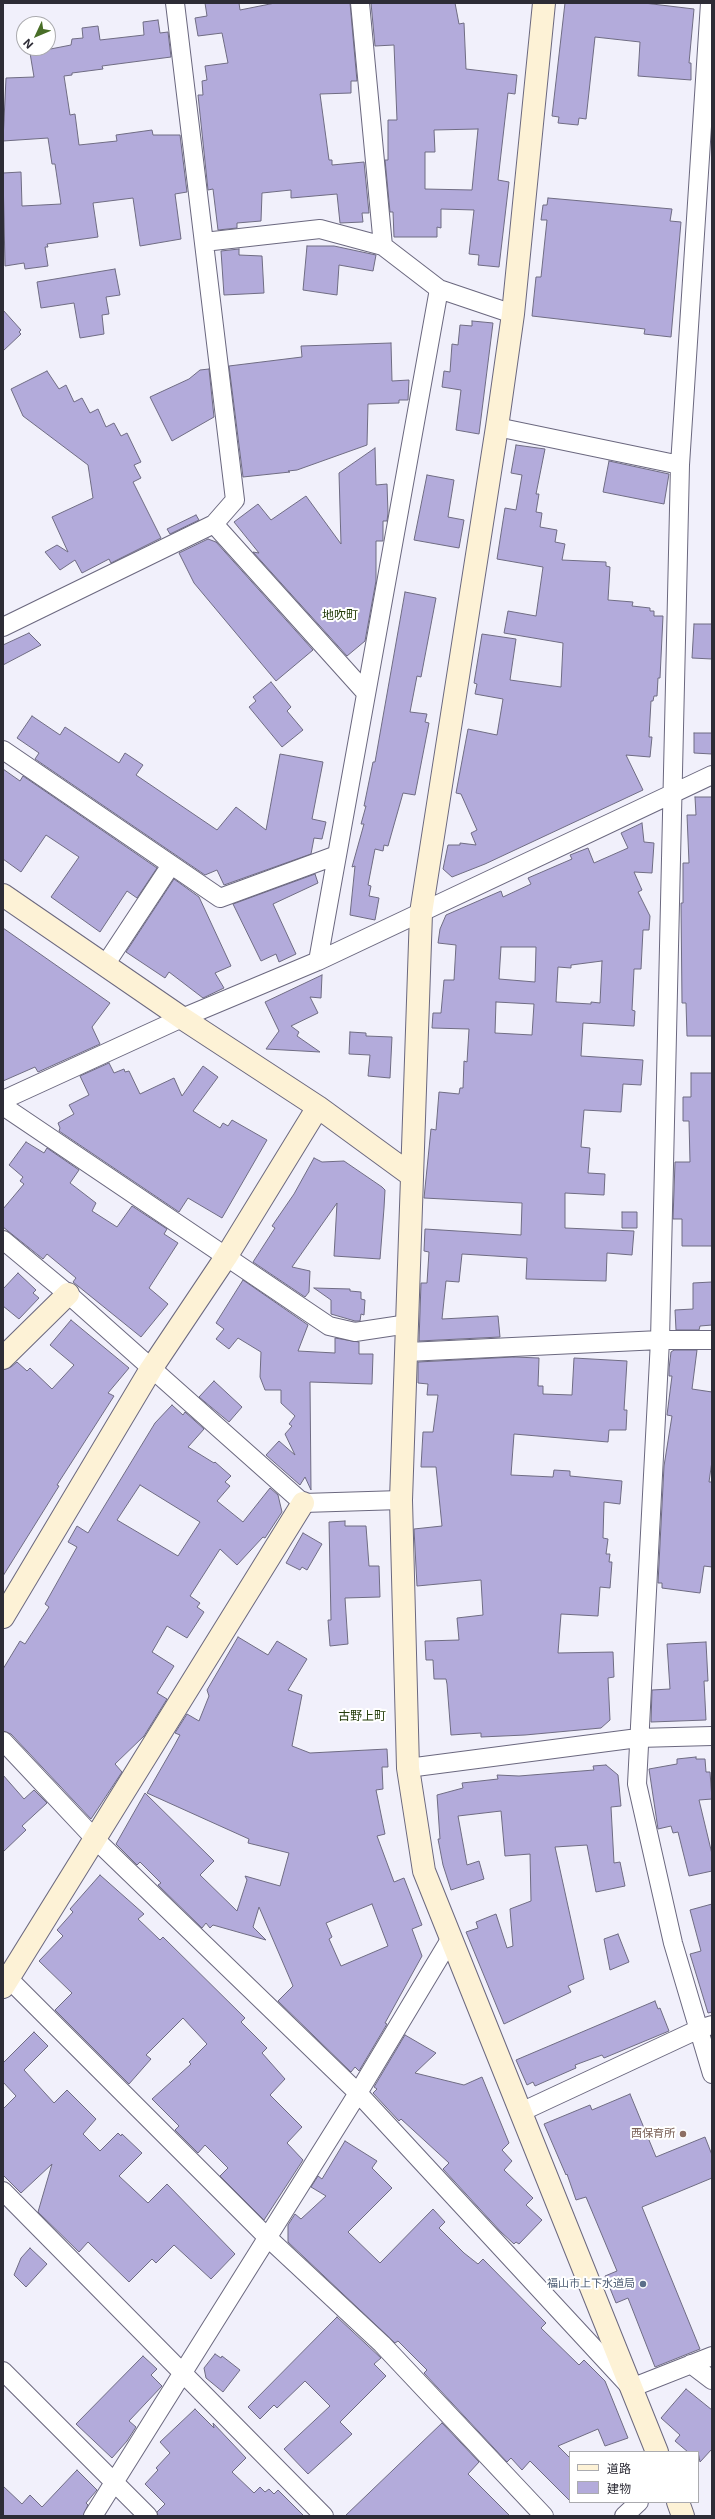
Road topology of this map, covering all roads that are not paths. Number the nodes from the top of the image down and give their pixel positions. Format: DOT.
graph roads {
  1 [pos="175,3"];
  2 [pos="360,3"];
  3 [pos="544,3"];
  4 [pos="710,3"];
  5 [pos="204,242"];
  6 [pos="383,246"];
  7 [pos="439,289"];
  8 [pos="512,314"];
  9 [pos="497,427"];
  10 [pos="680,465"];
  11 [pos="214,524"];
  12 [pos="3,627"];
  13 [pos="366,693"];
  14 [pos="3,750"];
  15 [pos="712,775"];
  16 [pos="672,794"];
  17 [pos="337,855"];
  18 [pos="171,865"];
  19 [pos="3,895"];
  20 [pos="421,913"];
  21 [pos="318,961"];
  22 [pos="104,965"];
  23 [pos="182,1018"];
  24 [pos="3,1100"];
  25 [pos="3,1106"];
  26 [pos="318,1107"];
  27 [pos="411,1175"];
  28 [pos="3,1240"];
  29 [pos="226,1256"];
  30 [pos="68,1294"];
  31 [pos="408,1324"];
  32 [pos="660,1340"];
  33 [pos="712,1340"];
  34 [pos="407,1352"];
  35 [pos="3,1358"];
  36 [pos="151,1369"];
  37 [pos="401,1500"];
  38 [pos="303,1503"];
  39 [pos="3,1617"];
  40 [pos="712,1736"];
  41 [pos="638,1738"];
  42 [pos="3,1741"];
  43 [pos="408,1768"];
  44 [pos="96,1840"];
  45 [pos="451,1938"];
  46 [pos="5,1979"];
  47 [pos="705,2027"];
  48 [pos="712,2074"];
  49 [pos="358,2093"];
  50 [pos="520,2112"];
  51 [pos="3,2191"];
  52 [pos="266,2236"];
  53 [pos="712,2356"];
  54 [pos="691,2364"];
  55 [pos="3,2371"];
  56 [pos="183,2373"];
  57 [pos="712,2380"];
  58 [pos="631,2388"];
  59 [pos="657,2451"];
  60 [pos="114,2481"];
  61 [pos="638,2503"];
  62 [pos="678,2503"];
  63 [pos="93,2516"];
  64 [pos="148,2516"];
  65 [pos="324,2516"];
  66 [pos="544,2516"];
  67 [pos="624,2516"];
  68 [pos="683,2516"];
  1 -- 5 [label="street"];
  2 -- 6 [label="street"];
  3 -- 8 [label="street"];
  4 -- 10 [label="street"];
  5 -- 6 [label="street"];
  5 -- 11 [label="street"];
  6 -- 7 [label="street"];
  7 -- 8 [label="street"];
  7 -- 13 [label="street"];
  8 -- 9 [label="street"];
  9 -- 10 [label="street"];
  9 -- 20 [label="street"];
  10 -- 16 [label="street"];
  11 -- 12 [label="street"];
  11 -- 13 [label="street"];
  13 -- 17 [label="street"];
  14 -- 18 [label="street"];
  15 -- 16 [label="street"];
  16 -- 20 [label="street"];
  16 -- 32 [label="street"];
  17 -- 18 [label="street"];
  17 -- 21 [label="street"];
  18 -- 22 [label="street"];
  19 -- 22 [label="street"];
  20 -- 21 [label="street"];
  20 -- 27 [label="street"];
  21 -- 23 [label="street"];
  22 -- 23 [label="street"];
  23 -- 24 [label="street"];
  23 -- 26 [label="street"];
  25 -- 29 [label="street"];
  26 -- 27 [label="street"];
  26 -- 29 [label="street"];
  27 -- 31 [label="street"];
  28 -- 30 [label="street"];
  29 -- 31 [label="street"];
  29 -- 36 [label="street"];
  30 -- 35 [label="street"];
  30 -- 36 [label="street"];
  31 -- 34 [label="street"];
  32 -- 33 [label="street"];
  32 -- 34 [label="street"];
  32 -- 41 [label="street"];
  34 -- 37 [label="street"];
  36 -- 38 [label="street"];
  36 -- 39 [label="street"];
  37 -- 38 [label="street"];
  37 -- 43 [label="street"];
  38 -- 44 [label="street"];
  40 -- 41 [label="street"];
  41 -- 43 [label="street"];
  41 -- 47 [label="street"];
  42 -- 44 [label="street"];
  43 -- 45 [label="street"];
  44 -- 46 [label="street"];
  44 -- 49 [label="street"];
  45 -- 49 [label="street"];
  45 -- 50 [label="street"];
  46 -- 52 [label="street"];
  47 -- 48 [label="street"];
  47 -- 50 [label="street"];
  49 -- 52 [label="street"];
  49 -- 58 [label="street"];
  50 -- 58 [label="street"];
  51 -- 56 [label="street"];
  52 -- 56 [label="street"];
  52 -- 66 [label="street"];
  53 -- 54 [label="street"];
  54 -- 57 [label="street"];
  54 -- 58 [label="street"];
  55 -- 60 [label="street"];
  56 -- 60 [label="street"];
  56 -- 65 [label="street"];
  58 -- 59 [label="street"];
  60 -- 63 [label="street"];
  60 -- 64 [label="street"];
  61 -- 67 [label="street"];
  62 -- 68 [label="street"];
}
